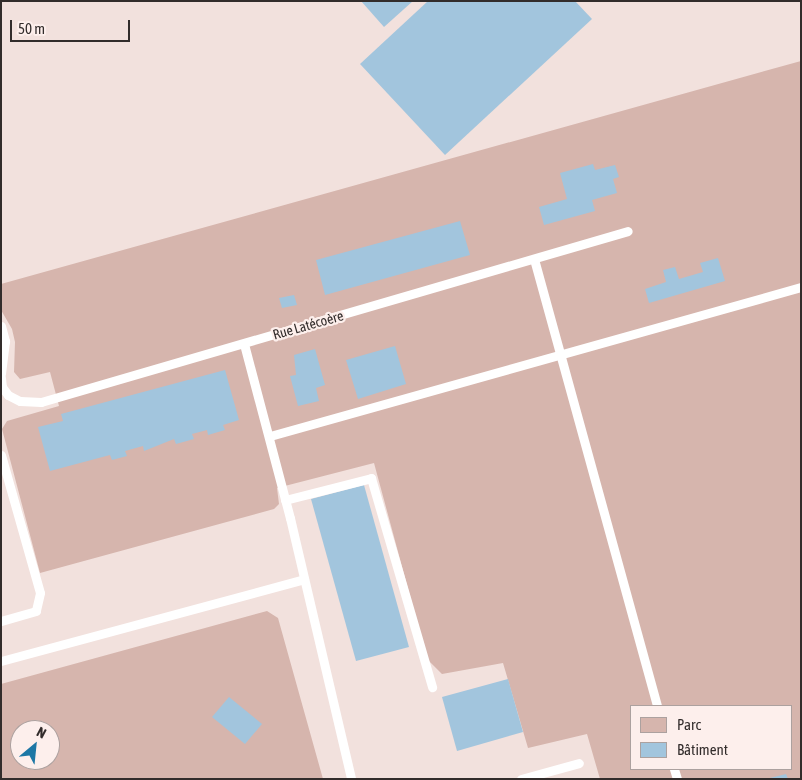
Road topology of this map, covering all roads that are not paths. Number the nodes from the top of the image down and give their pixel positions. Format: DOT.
graph roads {
  1 [pos="628,231"];
  2 [pos="534,259"];
  3 [pos="801,287"];
  4 [pos="1,326"];
  5 [pos="244,344"];
  6 [pos="559,356"];
  7 [pos="1,376"];
  8 [pos="270,436"];
  9 [pos="1,455"];
  10 [pos="285,500"];
  11 [pos="304,579"];
  12 [pos="1,621"];
  13 [pos="1,661"];
  14 [pos="432,687"];
  15 [pos="657,705"];
  16 [pos="579,763"];
  17 [pos="351,779"];
  18 [pos="521,779"];
  1 -- 2 [label="lane, Rue Latécoère"];
  2 -- 5 [label="lane, Rue Latécoère"];
  2 -- 6 [label="lane"];
  3 -- 6 [label="lane"];
  4 -- 7 [label="lane, Rue Latécoère"];
  5 -- 7 [label="lane, Rue Latécoère"];
  5 -- 8 [label="lane"];
  6 -- 8 [label="lane"];
  6 -- 15 [label="lane"];
  8 -- 10 [label="lane"];
  9 -- 12 [label="lane"];
  10 -- 11 [label="lane"];
  10 -- 14 [label="lane"];
  11 -- 13 [label="lane"];
  11 -- 17 [label="lane"];
  16 -- 18 [label="lane"];
}
